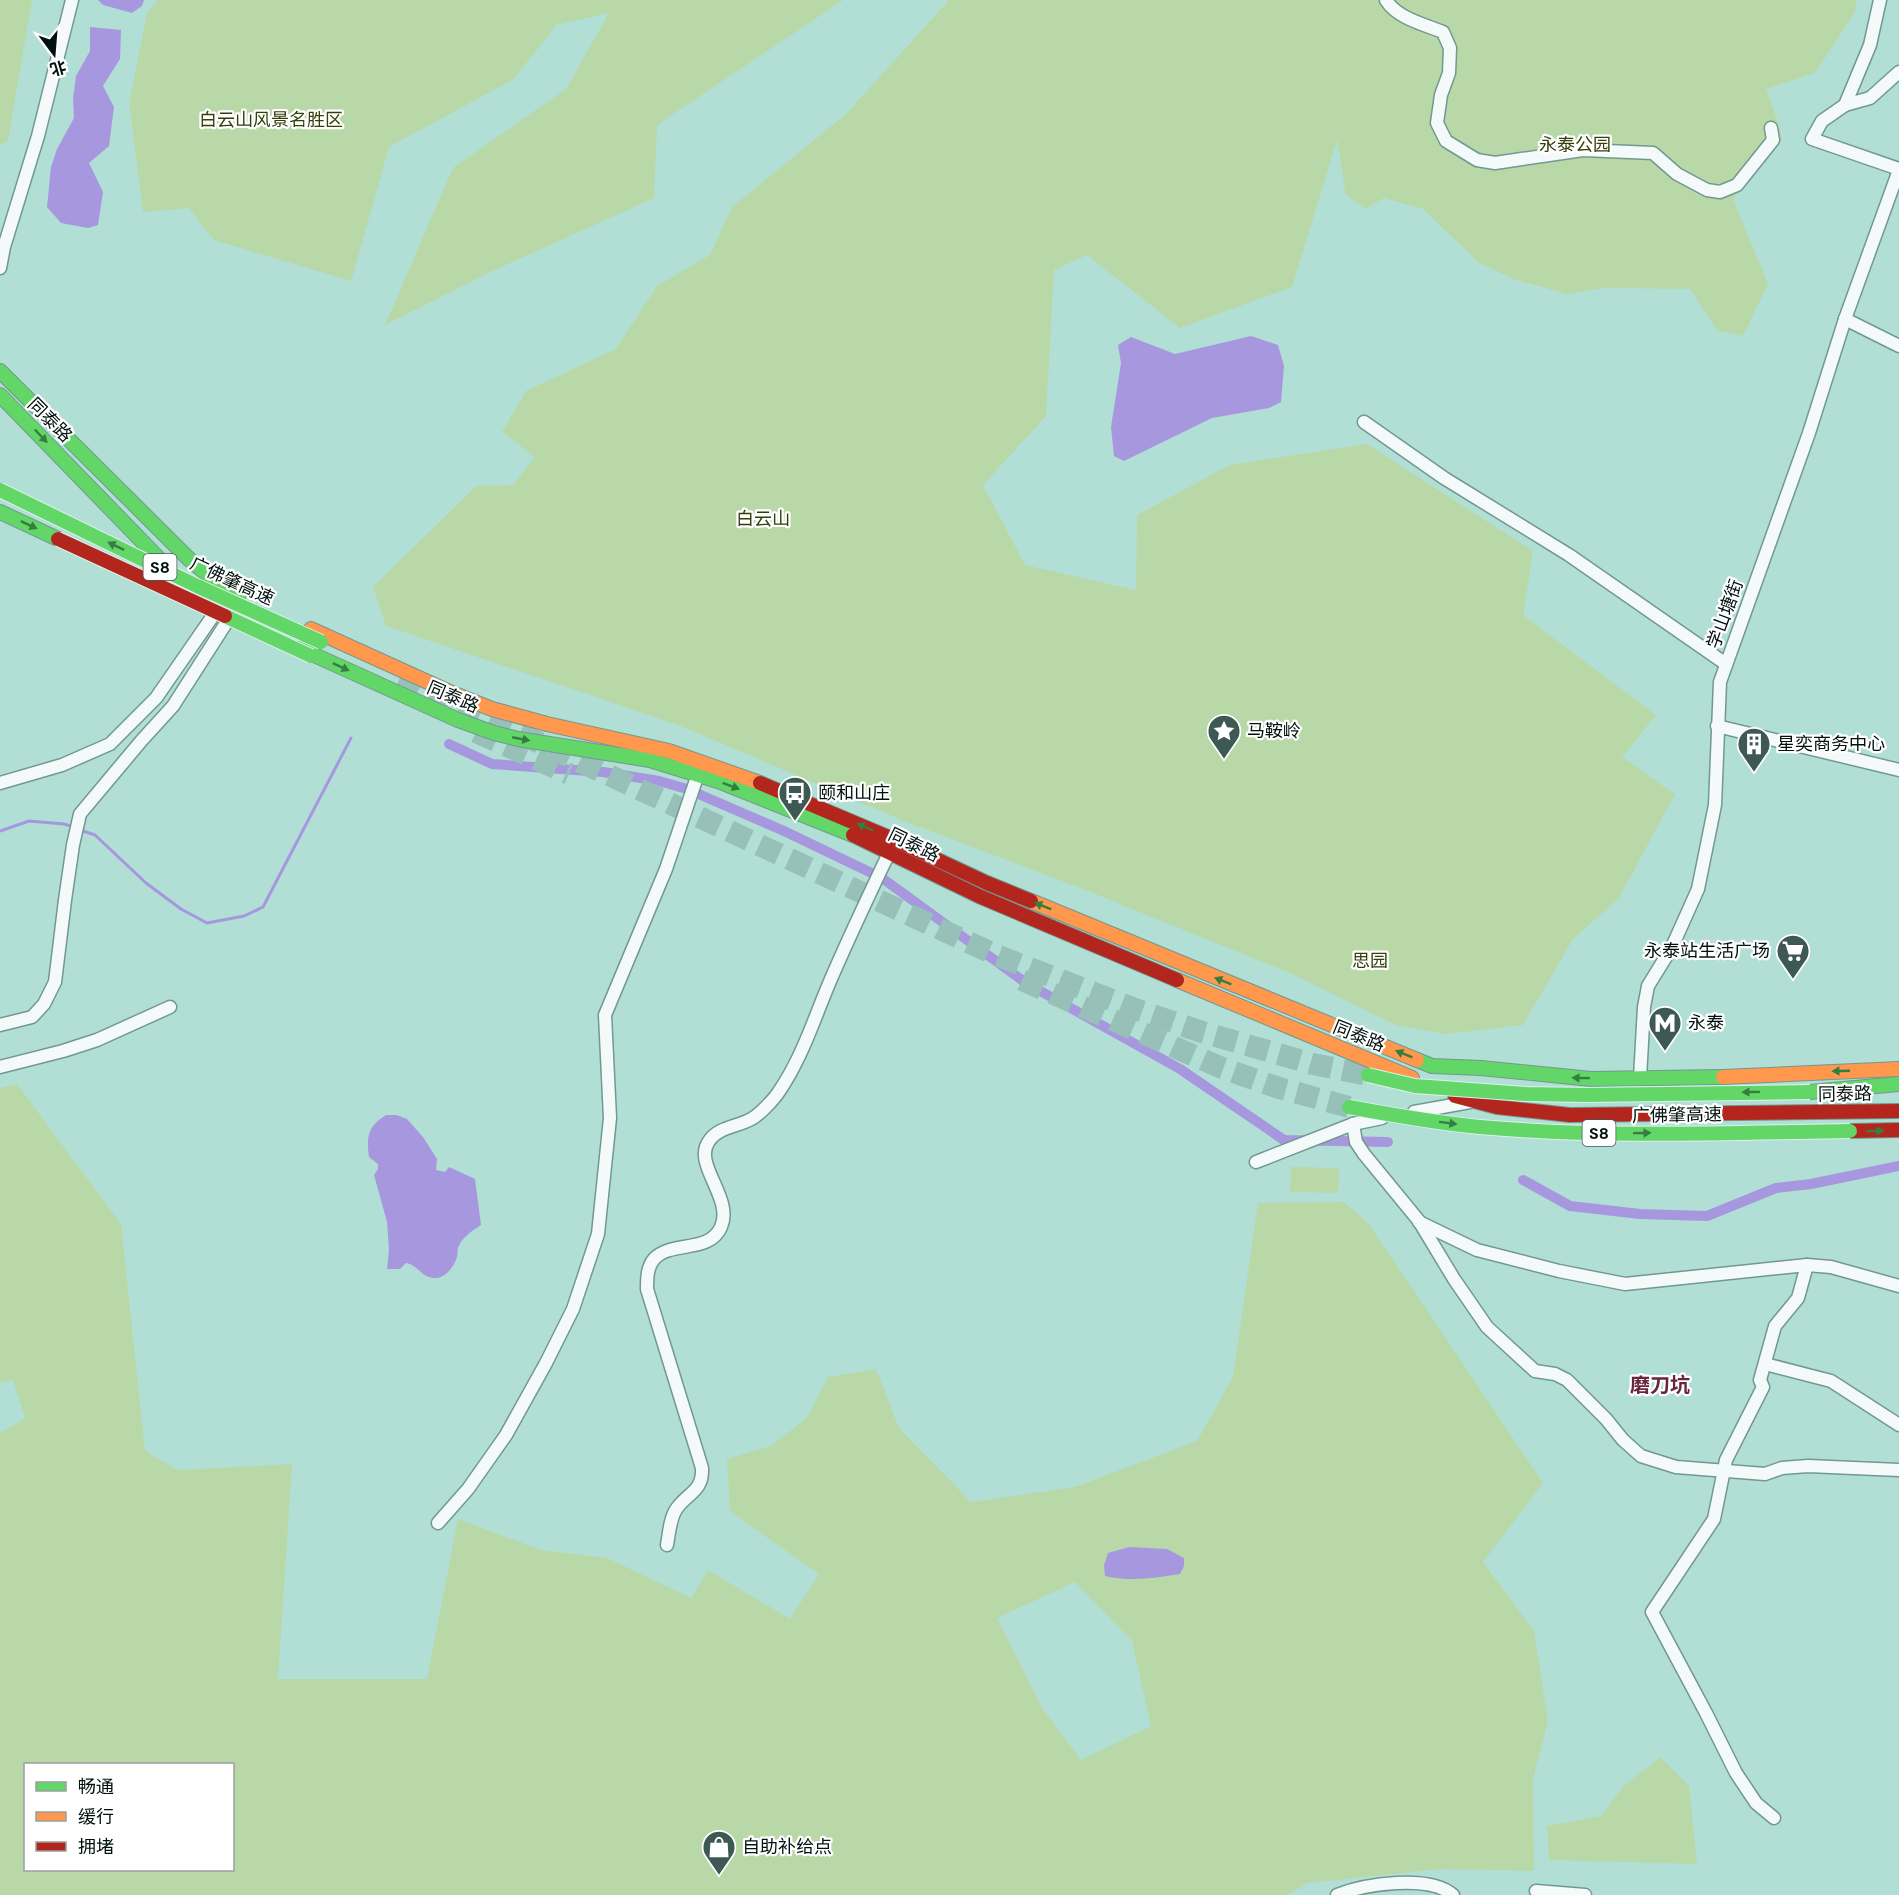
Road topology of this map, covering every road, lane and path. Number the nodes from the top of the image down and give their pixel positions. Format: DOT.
graph roads {
  1 [pos="72,0"];
  2 [pos="1386,0"];
  3 [pos="1880,0"];
  4 [pos="1899,72"];
  5 [pos="1845,105"];
  6 [pos="1771,128"];
  7 [pos="1899,170"];
  8 [pos="1,252"];
  9 [pos="0,268"];
  10 [pos="1845,319"];
  11 [pos="1899,346"];
  12 [pos="0,371"];
  13 [pos="0,395"];
  14 [pos="1364,422"];
  15 [pos="0,490"];
  16 [pos="0,512"];
  17 [pos="217,610"];
  18 [pos="230,617"];
  19 [pos="321,642"];
  20 [pos="311,656"];
  21 [pos="1726,664"];
  22 [pos="1717,726"];
  23 [pos="1899,770"];
  24 [pos="699,774"];
  25 [pos="0,783"];
  26 [pos="889,853"];
  27 [pos="170,1007"];
  28 [pos="0,1025"];
  29 [pos="1432,1066"];
  30 [pos="0,1067"];
  31 [pos="1481,1068"];
  32 [pos="1899,1069"];
  33 [pos="1368,1075"];
  34 [pos="1757,1075"];
  35 [pos="1640,1078"];
  36 [pos="1420,1082"];
  37 [pos="1899,1084"];
  38 [pos="1436,1088"];
  39 [pos="1899,1091"];
  40 [pos="1810,1092"];
  41 [pos="1473,1101"];
  42 [pos="1349,1107"];
  43 [pos="1899,1111"];
  44 [pos="1353,1124"];
  45 [pos="1899,1130"];
  46 [pos="1256,1162"];
  47 [pos="1419,1221"];
  48 [pos="1807,1264"];
  49 [pos="1899,1286"];
  50 [pos="1765,1364"];
  51 [pos="1899,1425"];
  52 [pos="1723,1470"];
  53 [pos="1899,1470"];
  54 [pos="438,1523"];
  55 [pos="667,1545"];
  56 [pos="1774,1818"];
  57 [pos="1536,1891"];
  58 [pos="1337,1895"];
  59 [pos="1453,1895"];
  60 [pos="1585,1895"];
  1 -- 8 [label="street"];
  2 -- 6 [label="street"];
  3 -- 5 [label="street"];
  4 -- 5 [label="street"];
  5 -- 7 [label="street"];
  7 -- 10 [label="street, 学山塘街"];
  8 -- 9 [label="street"];
  10 -- 11 [label="street"];
  10 -- 21 [label="street, 学山塘街"];
  29 -- 12 [label="main road, 同泰路, one-way"];
  13 -- 17 [label="main road, 同泰路, one-way"];
  14 -- 21 [label="street"];
  19 -- 15 [label="main road, 广佛肇高速 / S8, one-way, bridge"];
  16 -- 20 [label="main road, 广佛肇高速 / S8, one-way, bridge"];
  17 -- 18 [label="main road, 同泰路"];
  17 -- 25 [label="street"];
  18 -- 24 [label="main road, 同泰路, one-way"];
  18 -- 28 [label="street"];
  21 -- 22 [label="street, 学山塘街"];
  22 -- 23 [label="street"];
  22 -- 35 [label="street, 学山塘街"];
  24 -- 26 [label="main road, 同泰路, one-way"];
  24 -- 54 [label="street"];
  26 -- 36 [label="main road, 同泰路"];
  26 -- 55 [label="street"];
  27 -- 30 [label="street"];
  29 -- 31 [label="main road, 同泰路"];
  29 -- 34 [label="main road"];
  29 -- 36 [label="main road"];
  35 -- 31 [label="main road, 同泰路, one-way"];
  31 -- 41 [label="main road"];
  32 -- 34 [label="main road, 同泰路, one-way"];
  33 -- 38 [label="main road, 广佛肇高速 / S8, bridge"];
  34 -- 35 [label="main road, 同泰路"];
  36 -- 38 [label="main road, 同泰路"];
  37 -- 40 [label="main road"];
  40 -- 38 [label="main road, 广佛肇高速 / S8, one-way, bridge"];
  38 -- 41 [label="main road, 同泰路"];
  39 -- 40 [label="main road, 广佛肇高速 / S8"];
  41 -- 43 [label="main road, 同泰路"];
  41 -- 44 [label="street"];
  42 -- 45 [label="main road, 广佛肇高速 / S8, one-way, bridge"];
  44 -- 46 [label="street"];
  44 -- 47 [label="street"];
  47 -- 48 [label="street"];
  47 -- 52 [label="street"];
  48 -- 49 [label="street"];
  48 -- 50 [label="street"];
  50 -- 51 [label="street"];
  50 -- 52 [label="street"];
  52 -- 53 [label="street"];
  52 -- 56 [label="street"];
  57 -- 60 [label="street"];
  58 -- 59 [label="street"];
}
